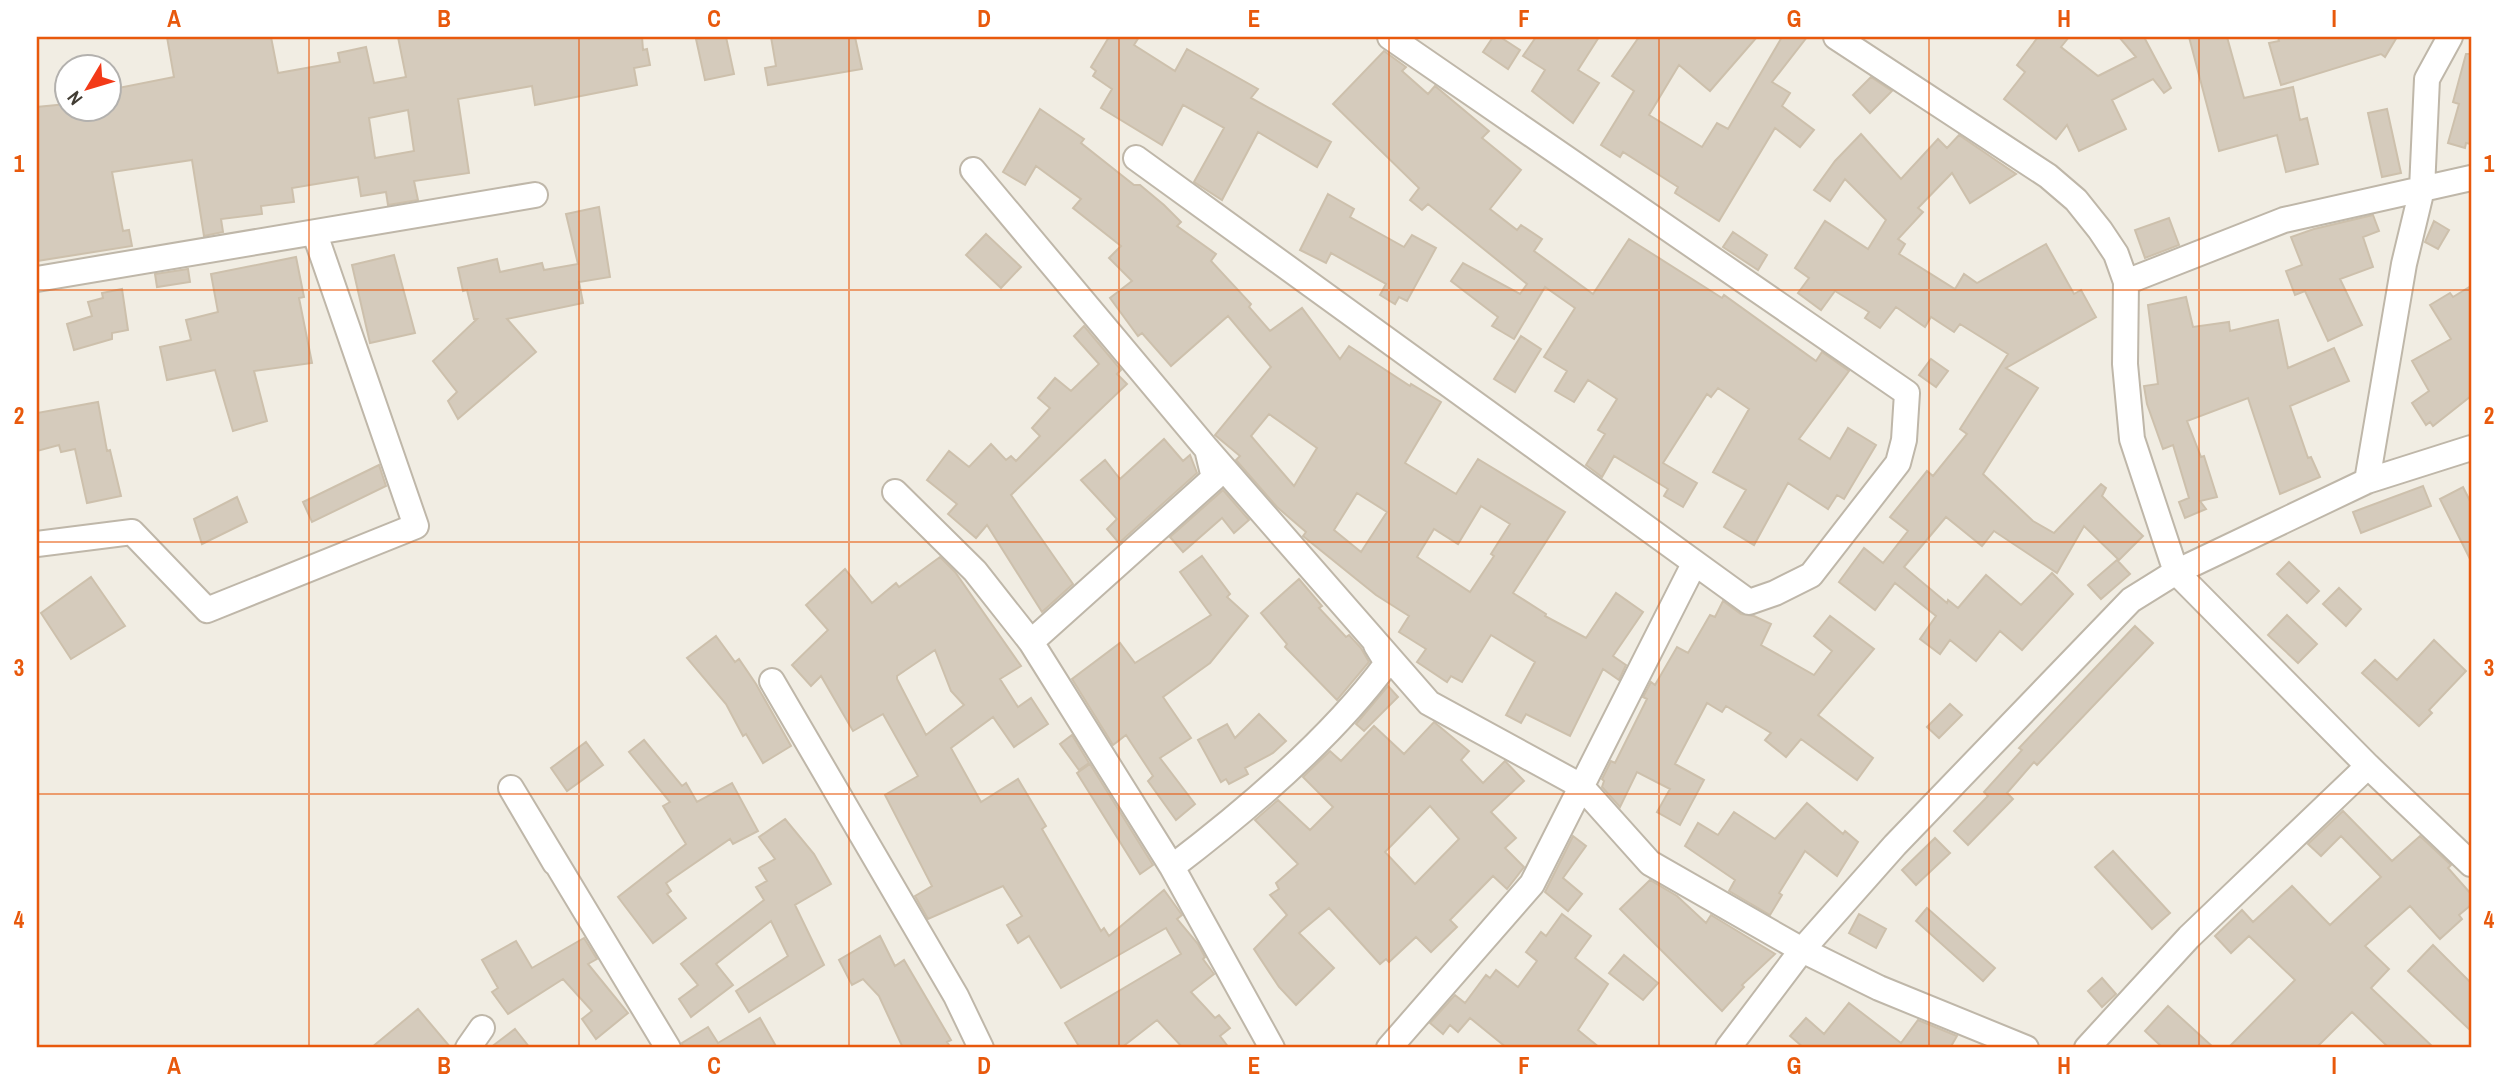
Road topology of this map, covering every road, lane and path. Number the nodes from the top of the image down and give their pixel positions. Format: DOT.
graph roads {
  1 [pos="1390,37"];
  2 [pos="1836,37"];
  3 [pos="2450,37"];
  4 [pos="1136,158"];
  5 [pos="974,170"];
  6 [pos="2471,178"];
  7 [pos="2422,189"];
  8 [pos="535,195"];
  9 [pos="315,234"];
  10 [pos="37,279"];
  11 [pos="2126,282"];
  12 [pos="1206,448"];
  13 [pos="2471,448"];
  14 [pos="2367,481"];
  15 [pos="895,492"];
  16 [pos="37,544"];
  17 [pos="1694,565"];
  18 [pos="2176,572"];
  19 [pos="1371,637"];
  20 [pos="1031,642"];
  21 [pos="772,681"];
  22 [pos="2368,766"];
  23 [pos="1581,786"];
  24 [pos="555,863"];
  25 [pos="2471,864"];
  26 [pos="1172,867"];
  27 [pos="1802,950"];
  28 [pos="668,1048"];
  29 [pos="981,1048"];
  30 [pos="1272,1048"];
  31 [pos="1389,1048"];
  32 [pos="1728,1048"];
  33 [pos="2026,1048"];
  34 [pos="2087,1048"];
  1 -- 17 [label="street"];
  2 -- 11 [label="street"];
  3 -- 7 [label="street"];
  4 -- 17 [label="street"];
  5 -- 12 [label="street"];
  6 -- 7 [label="street"];
  7 -- 11 [label="street"];
  7 -- 14 [label="street"];
  8 -- 9 [label="street"];
  9 -- 10 [label="street"];
  9 -- 16 [label="street"];
  11 -- 18 [label="street"];
  12 -- 19 [label="street"];
  12 -- 20 [label="street"];
  13 -- 14 [label="street"];
  14 -- 18 [label="street"];
  15 -- 20 [label="street"];
  17 -- 23 [label="street"];
  18 -- 22 [label="street"];
  18 -- 27 [label="street"];
  19 -- 23 [label="street"];
  19 -- 26 [label="street"];
  20 -- 26 [label="street"];
  21 -- 29 [label="street"];
  22 -- 25 [label="street"];
  22 -- 34 [label="street"];
  23 -- 27 [label="street"];
  23 -- 31 [label="street"];
  24 -- 28 [label="street"];
  26 -- 30 [label="street"];
  27 -- 32 [label="street"];
  27 -- 33 [label="street"];
}
